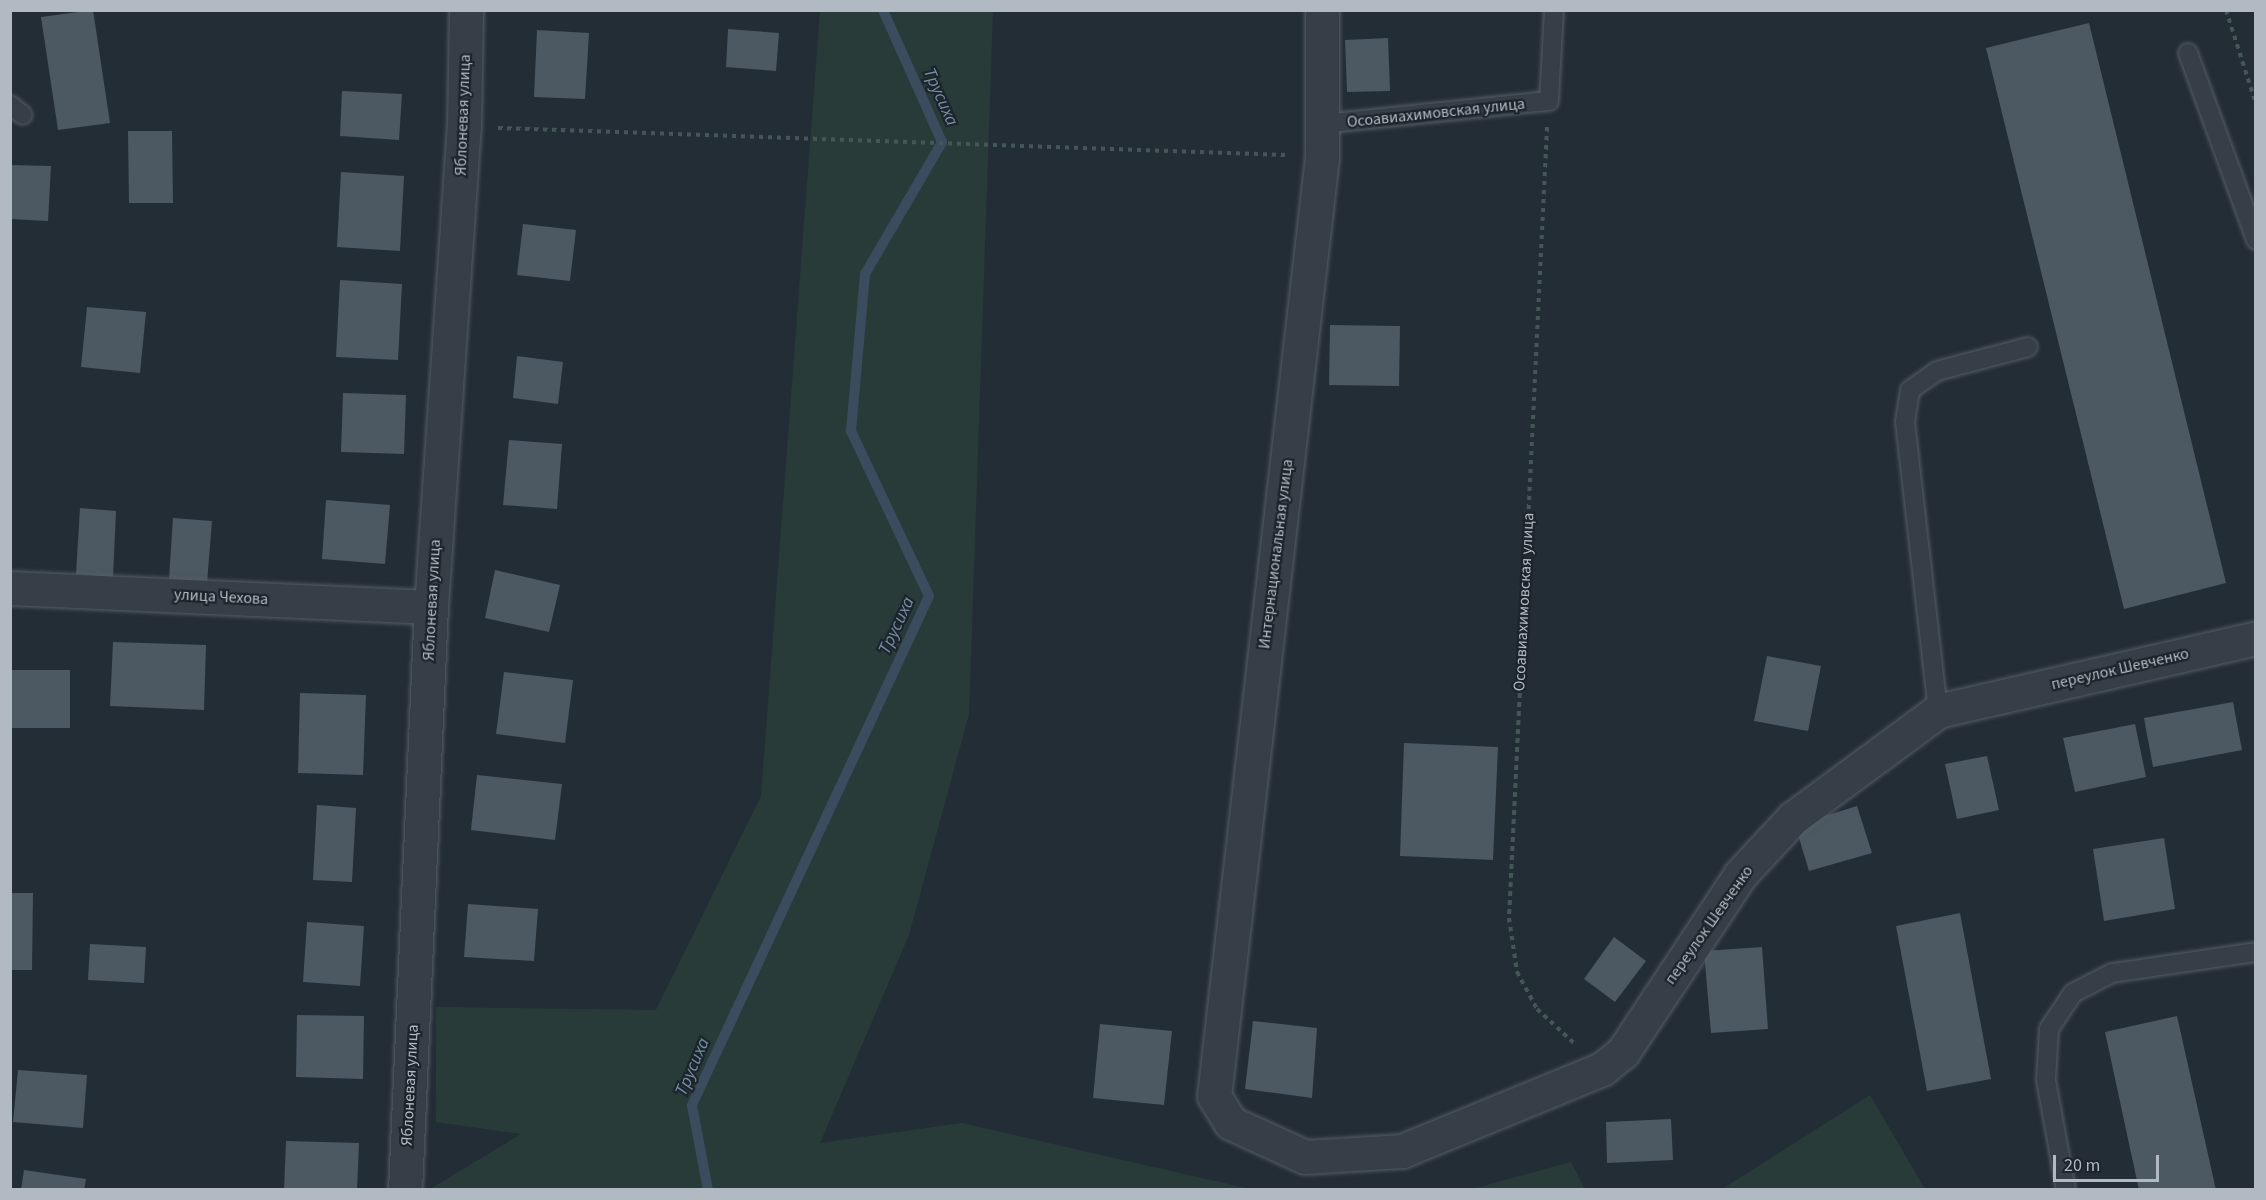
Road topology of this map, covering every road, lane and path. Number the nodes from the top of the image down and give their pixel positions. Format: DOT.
graph roads {
  1 [pos="466,10"];
  2 [pos="1322,10"];
  3 [pos="1554,10"];
  4 [pos="2226,10"];
  5 [pos="2188,53"];
  6 [pos="1549,101"];
  7 [pos="2256,104"];
  8 [pos="1322,124"];
  9 [pos="464,127"];
  10 [pos="1322,157"];
  11 [pos="2256,240"];
  12 [pos="2028,347"];
  13 [pos="10,588"];
  14 [pos="431,607"];
  15 [pos="2256,638"];
  16 [pos="1938,711"];
  17 [pos="2256,952"];
  18 [pos="1602,1069"];
  19 [pos="1214,1096"];
  20 [pos="405,1190"];
  21 [pos="2066,1190"];
  1 -- 9 [label="street, Яблоневая улица"];
  2 -- 8 [label="street, Интернациональная улица"];
  3 -- 6 [label="lane, Осоавиахимовская улица"];
  4 -- 7 [label="path"];
  5 -- 11 [label="lane"];
  6 -- 8 [label="lane, Осоавиахимовская улица"];
  6 -- 18 [label="path, Осоавиахимовская улица"];
  8 -- 10 [label="street, Интернациональная улица"];
  9 -- 10 [label="path"];
  9 -- 14 [label="street, Яблоневая улица"];
  10 -- 19 [label="street, Интернациональная улица"];
  12 -- 16 [label="lane"];
  13 -- 14 [label="street, улица Чехова"];
  14 -- 20 [label="street, Яблоневая улица"];
  15 -- 16 [label="street, переулок Шевченко"];
  16 -- 18 [label="street, переулок Шевченко"];
  17 -- 21 [label="lane"];
  18 -- 19 [label="street, переулок Шевченко"];
}
